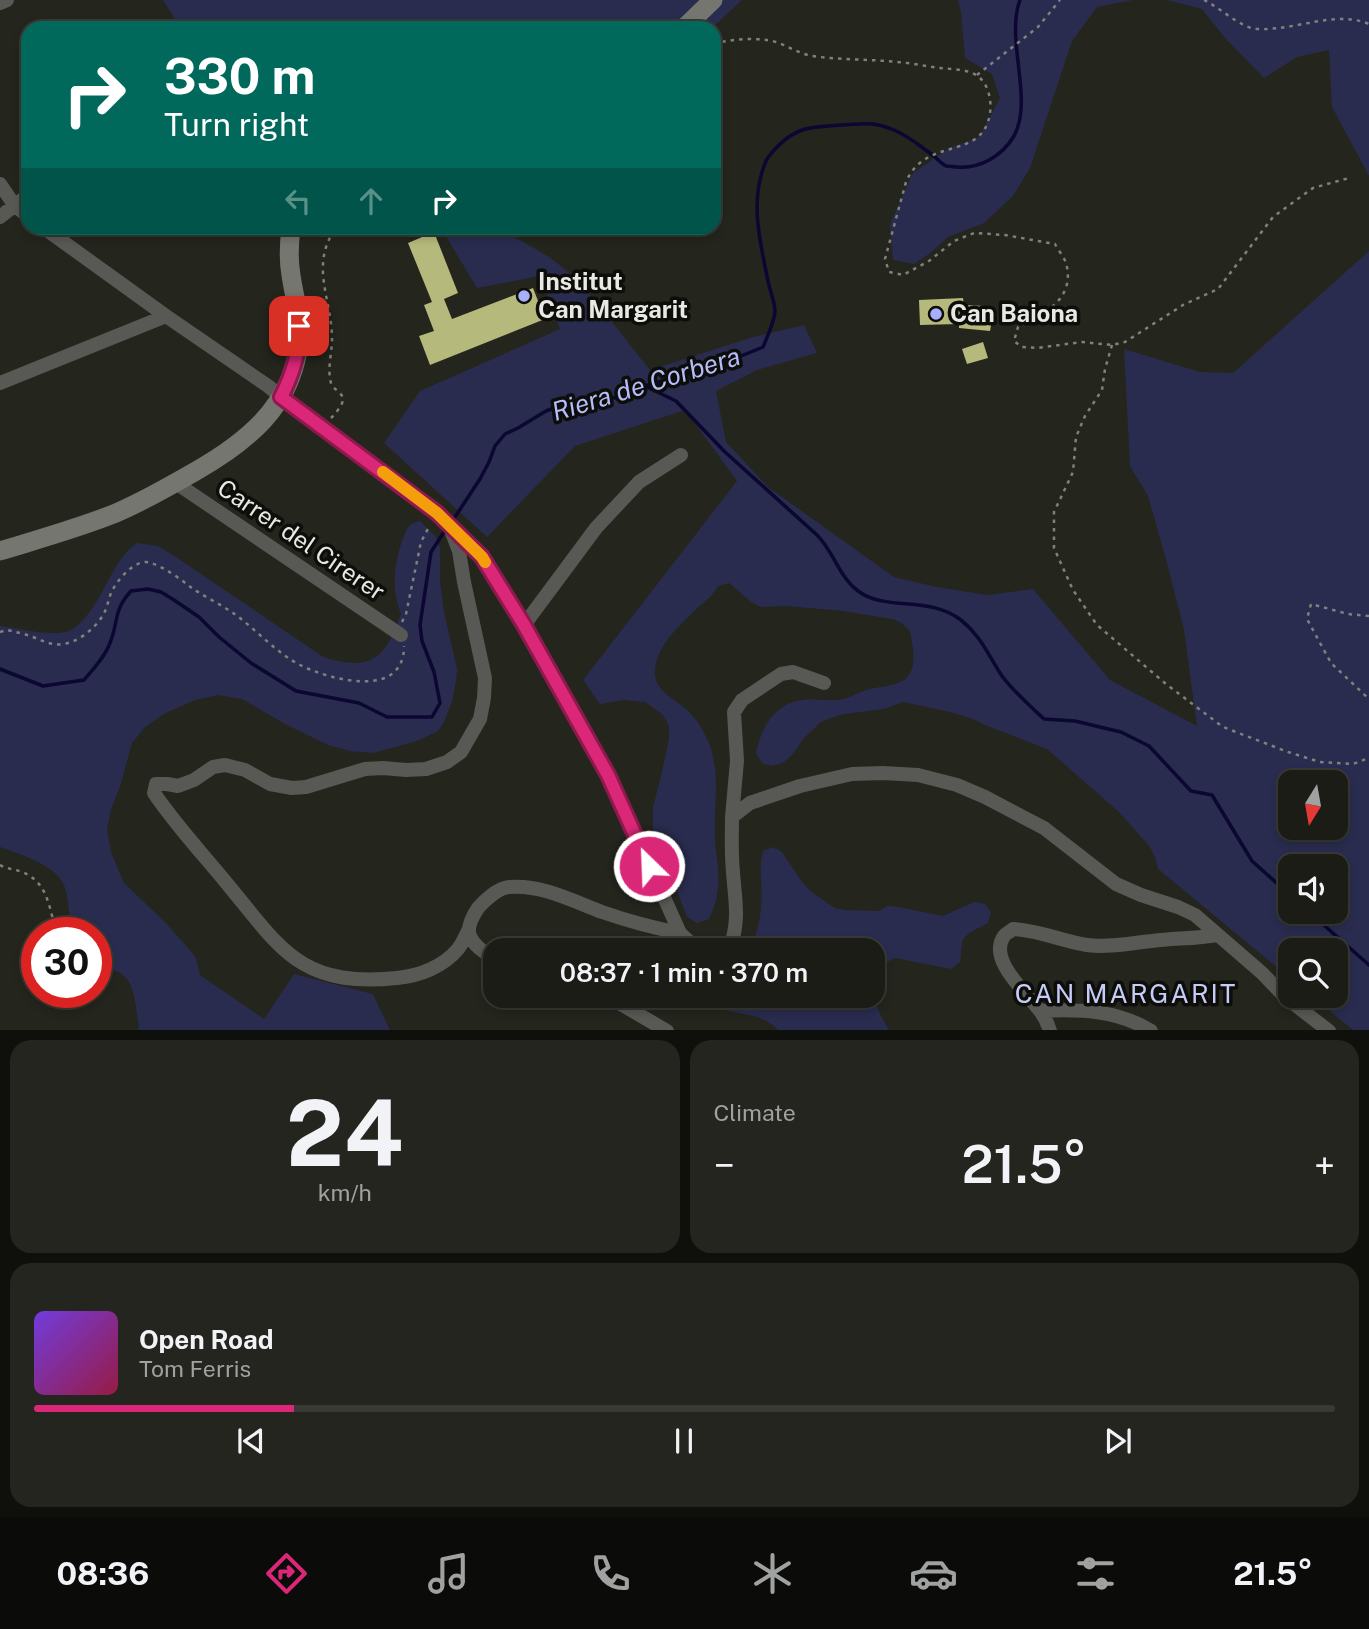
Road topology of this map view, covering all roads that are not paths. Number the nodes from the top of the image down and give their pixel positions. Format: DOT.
graph roads {
  1 [pos="7,0"];
  2 [pos="713,0"];
  3 [pos="0,3"];
  4 [pos="691,21"];
  5 [pos="0,184"];
  6 [pos="21,201"];
  7 [pos="15,206"];
  8 [pos="21,211"];
  9 [pos="0,217"];
  10 [pos="54,235"];
  11 [pos="290,235"];
  12 [pos="166,316"];
  13 [pos="0,383"];
  14 [pos="281,397"];
  15 [pos="681,455"];
  16 [pos="176,483"];
  17 [pos="443,517"];
  18 [pos="0,551"];
  19 [pos="524,625"];
  20 [pos="401,635"];
  21 [pos="824,683"];
  22 [pos="732,817"];
  23 [pos="468,931"];
  24 [pos="680,933"];
  25 [pos="1217,935"];
  26 [pos="685,938"];
  27 [pos="734,938"];
  28 [pos="483,952"];
  29 [pos="628,1008"];
  30 [pos="1041,1011"];
  31 [pos="665,1030"];
  32 [pos="1050,1030"];
  33 [pos="1150,1030"];
  34 [pos="1328,1030"];
  1 -- 3 [label="street"];
  2 -- 4 [label="street"];
  5 -- 7 [label="street"];
  6 -- 7 [label="street"];
  7 -- 8 [label="street"];
  7 -- 9 [label="street"];
  10 -- 12 [label="street"];
  11 -- 14 [label="street"];
  12 -- 13 [label="street"];
  12 -- 14 [label="street"];
  14 -- 16 [label="street"];
  14 -- 17 [label="street"];
  15 -- 19 [label="street"];
  16 -- 18 [label="street"];
  16 -- 20 [label="street, Carrer del Cirerer"];
  17 -- 19 [label="street"];
  17 -- 23 [label="street"];
  19 -- 24 [label="street"];
  21 -- 22 [label="street"];
  22 -- 25 [label="street"];
  22 -- 27 [label="street"];
  23 -- 24 [label="street"];
  23 -- 28 [label="street"];
  24 -- 26 [label="street"];
  25 -- 30 [label="street"];
  25 -- 34 [label="street"];
  29 -- 31 [label="street"];
  30 -- 32 [label="street"];
  30 -- 33 [label="street"];
}
